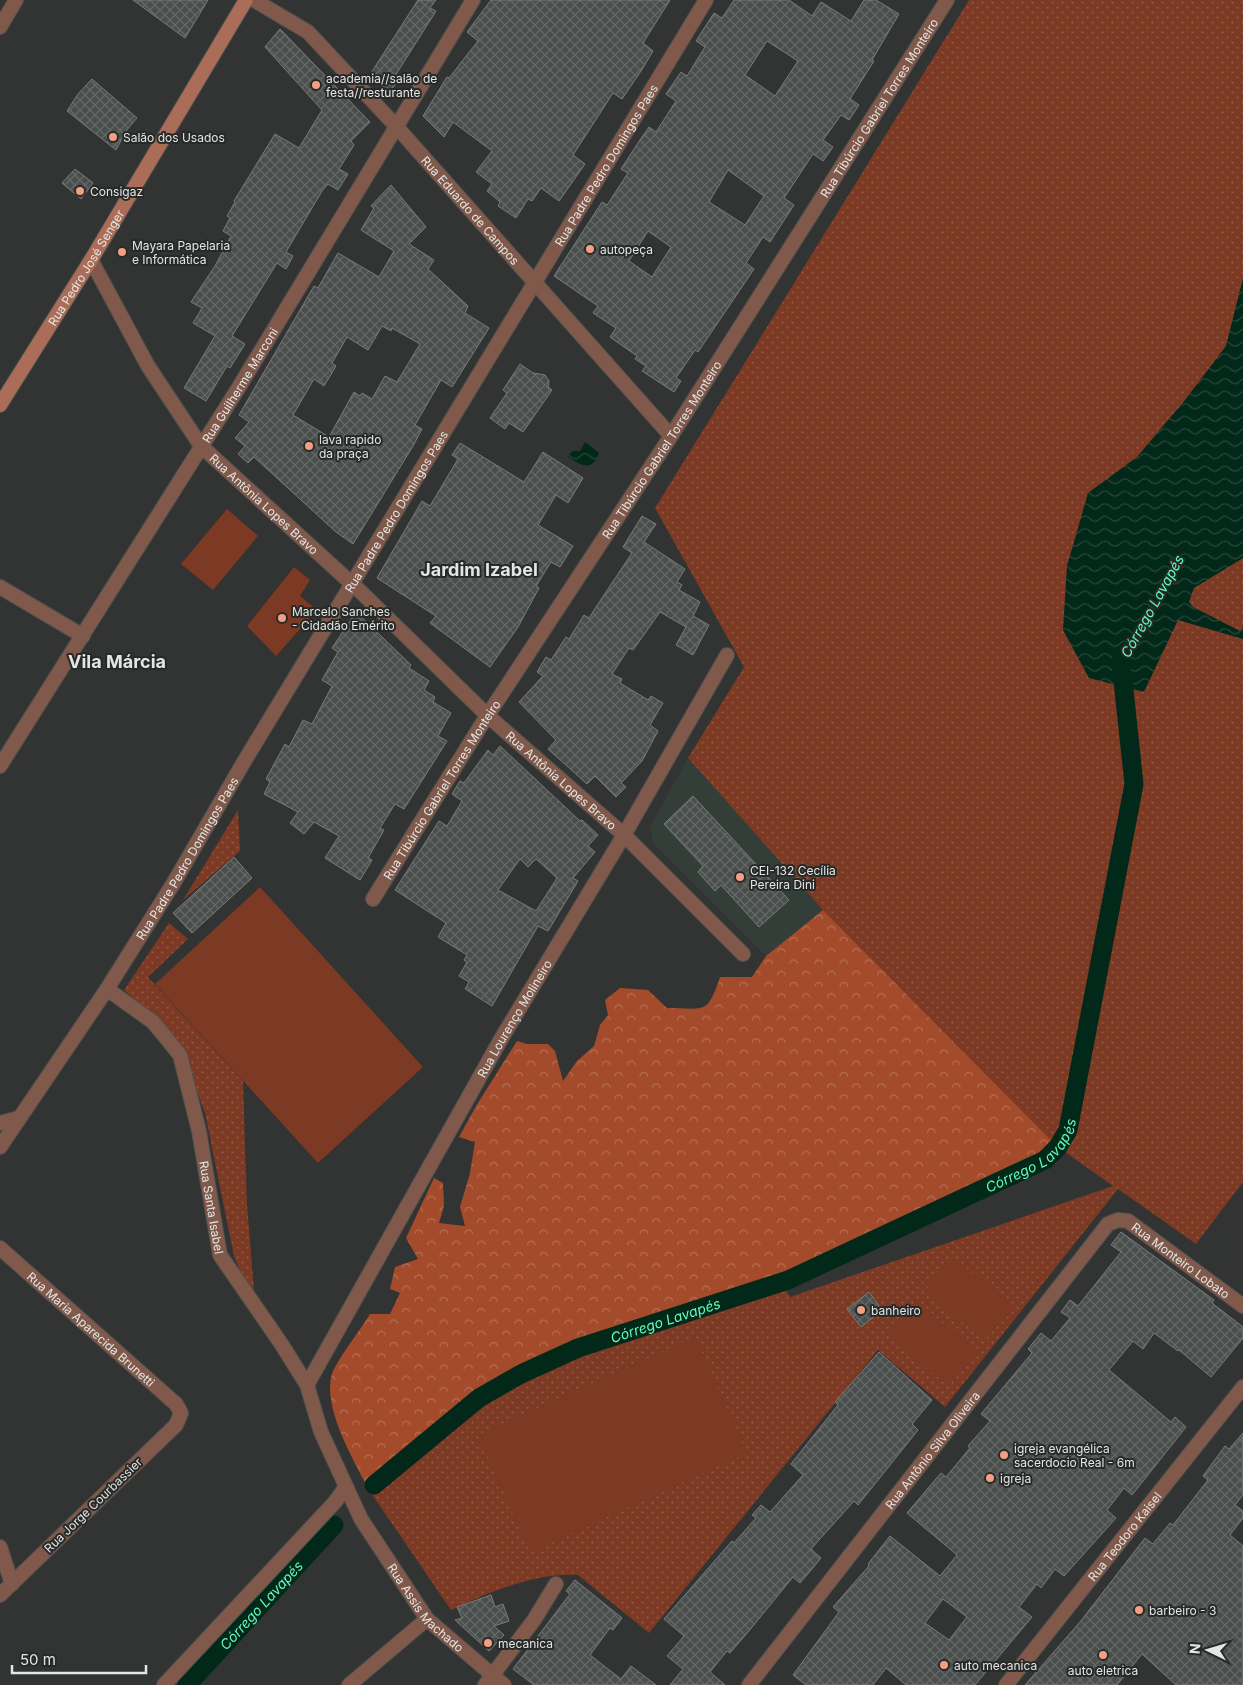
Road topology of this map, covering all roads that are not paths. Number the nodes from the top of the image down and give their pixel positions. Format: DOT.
graph roads {
  1 [pos="16,0"];
  2 [pos="246,0"];
  3 [pos="254,0"];
  4 [pos="473,0"];
  5 [pos="706,0"];
  6 [pos="948,0"];
  7 [pos="0,26"];
  8 [pos="396,125"];
  9 [pos="91,260"];
  10 [pos="535,284"];
  11 [pos="0,404"];
  12 [pos="671,436"];
  13 [pos="201,446"];
  14 [pos="352,584"];
  15 [pos="0,587"];
  16 [pos="83,636"];
  17 [pos="727,655"];
  18 [pos="488,716"];
  19 [pos="0,766"];
  20 [pos="624,835"];
  21 [pos="373,899"];
  22 [pos="743,954"];
  23 [pos="106,989"];
  24 [pos="19,1118"];
  25 [pos="0,1122"];
  26 [pos="0,1147"];
  27 [pos="1118,1220"];
  28 [pos="0,1248"];
  29 [pos="1243,1306"];
  30 [pos="307,1385"];
  31 [pos="1243,1387"];
  32 [pos="181,1413"];
  33 [pos="347,1492"];
  34 [pos="0,1547"];
  35 [pos="12,1584"];
  36 [pos="556,1584"];
  37 [pos="0,1595"];
  38 [pos="427,1619"];
  39 [pos="489,1680"];
  40 [pos="164,1685"];
  41 [pos="349,1685"];
  42 [pos="504,1685"];
  43 [pos="749,1685"];
  44 [pos="1006,1685"];
  1 -- 7 [label="street"];
  2 -- 9 [label="main road, Rua Pedro José Senger"];
  3 -- 8 [label="street, Rua Eduardo de Campos"];
  4 -- 8 [label="street, Rua Guilherme Marconi"];
  5 -- 10 [label="street, Rua Padre Pedro Domingos Paes"];
  6 -- 12 [label="street, Rua Tibúrcio Gabriel Torres Monteiro"];
  8 -- 10 [label="street, Rua Eduardo de Campos"];
  8 -- 13 [label="street, Rua Guilherme Marconi"];
  9 -- 11 [label="main road, Rua Pedro José Senger"];
  9 -- 13 [label="street, Rua Antônia Lopes Bravo"];
  10 -- 12 [label="street, Rua Eduardo de Campos"];
  10 -- 14 [label="street, Rua Padre Pedro Domingos Paes"];
  12 -- 18 [label="street, Rua Tibúrcio Gabriel Torres Monteiro"];
  13 -- 14 [label="street, Rua Antônia Lopes Bravo"];
  13 -- 16 [label="street, Rua Guilherme Marconi"];
  14 -- 18 [label="street, Rua Antônia Lopes Bravo"];
  14 -- 23 [label="street, Rua Padre Pedro Domingos Paes"];
  15 -- 16 [label="street"];
  16 -- 19 [label="street, Rua Guilherme Marconi"];
  17 -- 20 [label="street, Rua Lourenço Molineiro"];
  18 -- 20 [label="street, Rua Antônia Lopes Bravo"];
  18 -- 21 [label="street, Rua Tibúrcio Gabriel Torres Monteiro"];
  20 -- 22 [label="street, Rua Antônia Lopes Bravo"];
  20 -- 30 [label="street, Rua Lourenço Molineiro"];
  23 -- 24 [label="street, Rua Padre Pedro Domingos Paes"];
  23 -- 30 [label="street, Rua Santa Isabel"];
  24 -- 25 [label="street"];
  24 -- 26 [label="street, Rua Padre Pedro Domingos Paes"];
  27 -- 29 [label="street, Rua Monteiro Lobato"];
  27 -- 43 [label="street, Rua Antônio Silva Oliveira"];
  28 -- 32 [label="street, Rua Maria Aparecida Brunetti"];
  30 -- 33 [label="street, Rua Santa Isabel"];
  31 -- 44 [label="street, Rua Teodoro Kaisel"];
  32 -- 35 [label="street, Rua Jorge Courbassier"];
  33 -- 38 [label="street, Rua Assis Machado"];
  33 -- 40 [label="street"];
  34 -- 35 [label="street"];
  35 -- 37 [label="street, Rua Jorge Courbassier"];
  36 -- 39 [label="street"];
  38 -- 39 [label="street, Rua Assis Machado"];
  38 -- 41 [label="street"];
  39 -- 42 [label="street, Rua Assis Machado"];
}
